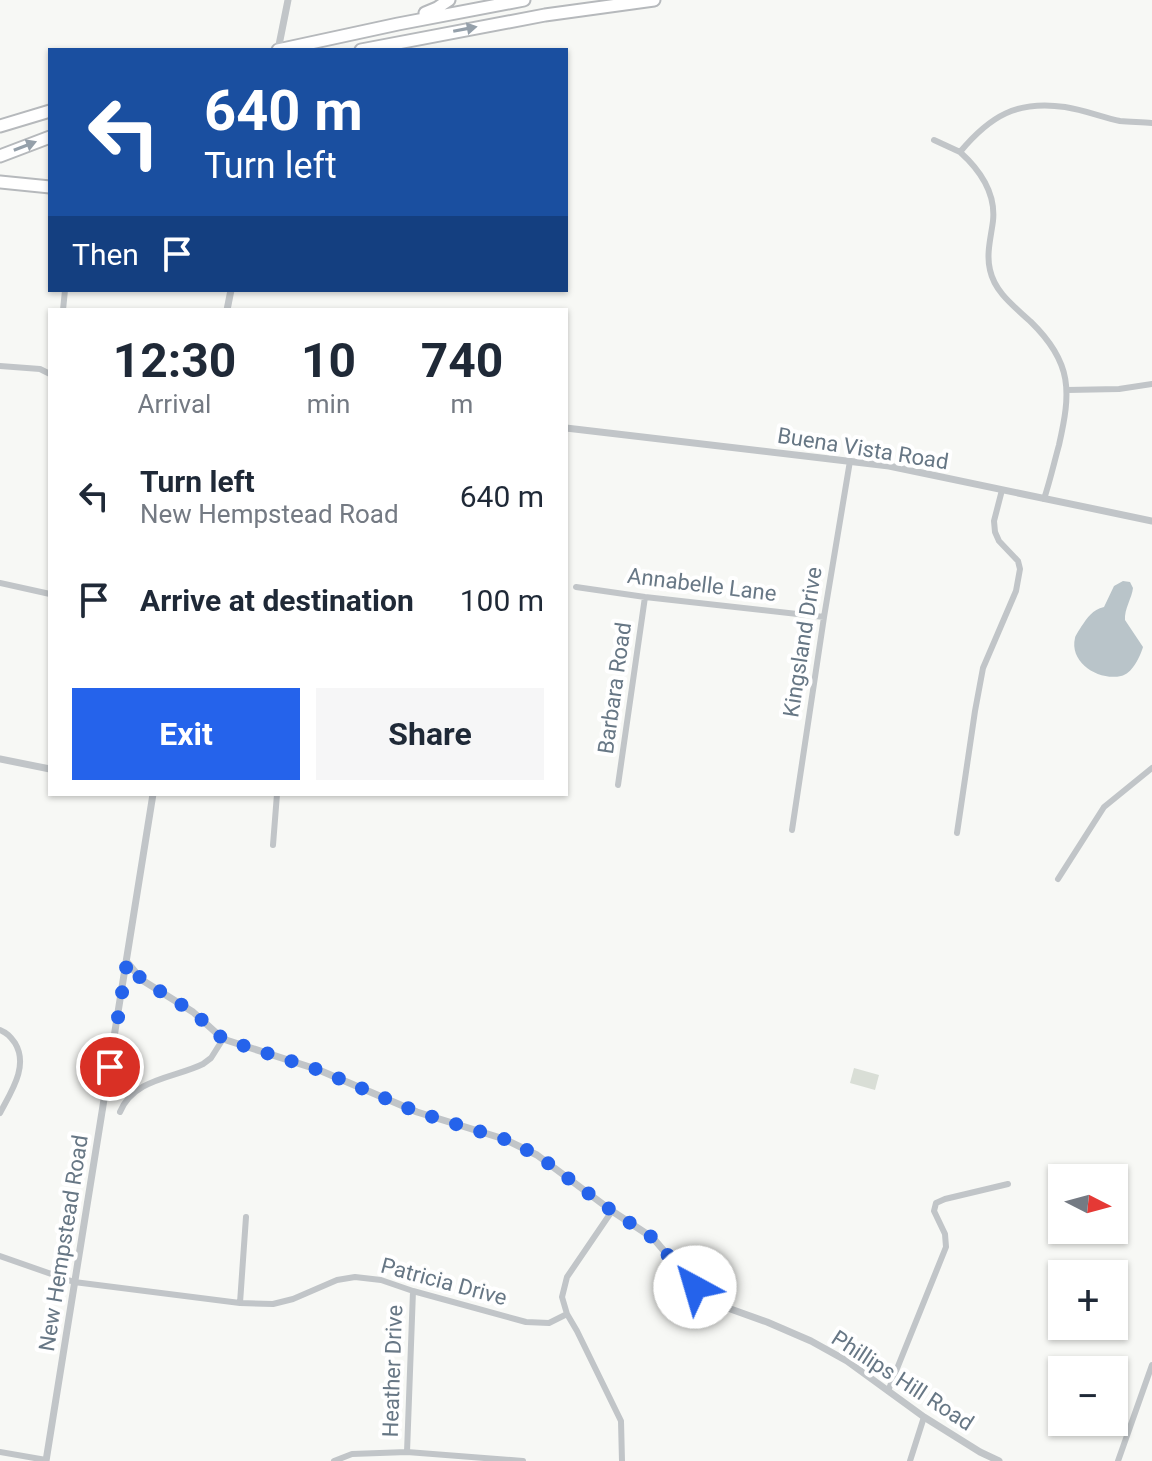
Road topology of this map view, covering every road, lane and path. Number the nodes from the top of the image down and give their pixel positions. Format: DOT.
graph roads {
  1 [pos="288,0"];
  2 [pos="449,0"];
  3 [pos="524,0"];
  4 [pos="654,0"];
  5 [pos="321,40"];
  6 [pos="278,48"];
  7 [pos="287,48"];
  8 [pos="372,48"];
  9 [pos="48,112"];
  10 [pos="1152,123"];
  11 [pos="0,126"];
  12 [pos="48,138"];
  13 [pos="934,140"];
  14 [pos="960,152"];
  15 [pos="0,156"];
  16 [pos="0,182"];
  17 [pos="48,187"];
  18 [pos="0,366"];
  19 [pos="48,373"];
  20 [pos="1152,384"];
  21 [pos="1067,390"];
  22 [pos="568,428"];
  23 [pos="850,461"];
  24 [pos="1002,490"];
  25 [pos="1044,499"];
  26 [pos="1152,521"];
  27 [pos="0,583"];
  28 [pos="576,587"];
  29 [pos="48,594"];
  30 [pos="645,597"];
  31 [pos="824,617"];
  32 [pos="0,759"];
  33 [pos="1152,768"];
  34 [pos="48,769"];
  35 [pos="618,785"];
  36 [pos="153,796"];
  37 [pos="277,796"];
  38 [pos="792,830"];
  39 [pos="957,833"];
  40 [pos="273,845"];
  41 [pos="1058,879"];
  42 [pos="127,962"];
  43 [pos="0,1030"];
  44 [pos="223,1039"];
  45 [pos="120,1112"];
  46 [pos="0,1113"];
  47 [pos="1008,1184"];
  48 [pos="612,1211"];
  49 [pos="246,1217"];
  50 [pos="0,1256"];
  51 [pos="74,1282"];
  52 [pos="413,1291"];
  53 [pos="240,1303"];
  54 [pos="567,1314"];
  55 [pos="1152,1365"];
  56 [pos="888,1391"];
  57 [pos="924,1417"];
  58 [pos="0,1452"];
  59 [pos="407,1452"];
  60 [pos="46,1460"];
  61 [pos="334,1461"];
  62 [pos="523,1461"];
  63 [pos="622,1461"];
  64 [pos="910,1461"];
  65 [pos="999,1461"];
  66 [pos="1118,1461"];
  1 -- 6 [label="street"];
  2 -- 5 [label="highway"];
  3 -- 5 [label="highway"];
  8 -- 4 [label="highway, one-way"];
  5 -- 7 [label="highway"];
  9 -- 11 [label="highway"];
  10 -- 14 [label="street"];
  15 -- 12 [label="highway, one-way"];
  13 -- 14 [label="street"];
  14 -- 21 [label="street"];
  16 -- 17 [label="highway"];
  18 -- 19 [label="street"];
  20 -- 21 [label="street"];
  21 -- 25 [label="street"];
  22 -- 23 [label="street, Buena Vista Road"];
  23 -- 24 [label="street, Buena Vista Road"];
  23 -- 31 [label="street, Kingsland Drive"];
  24 -- 25 [label="street, Buena Vista Road"];
  24 -- 39 [label="street"];
  25 -- 26 [label="street, Buena Vista Road"];
  27 -- 29 [label="street"];
  28 -- 30 [label="street, Annabelle Lane"];
  30 -- 31 [label="street, Annabelle Lane"];
  30 -- 35 [label="street, Barbara Road"];
  31 -- 38 [label="street, Kingsland Drive"];
  32 -- 34 [label="street"];
  33 -- 41 [label="street"];
  36 -- 42 [label="street, New Hempstead Road"];
  37 -- 40 [label="street"];
  42 -- 44 [label="street, Phillips Hill Road"];
  42 -- 51 [label="street, New Hempstead Road"];
  43 -- 46 [label="street"];
  44 -- 45 [label="street"];
  44 -- 48 [label="street, Phillips Hill Road"];
  47 -- 56 [label="street"];
  48 -- 54 [label="street"];
  48 -- 56 [label="street, Phillips Hill Road"];
  49 -- 53 [label="street"];
  50 -- 51 [label="street, Patricia Drive"];
  51 -- 53 [label="street, Patricia Drive"];
  51 -- 60 [label="street, New Hempstead Road"];
  52 -- 53 [label="street, Patricia Drive"];
  52 -- 54 [label="street, Patricia Drive"];
  52 -- 59 [label="street, Heather Drive"];
  54 -- 63 [label="street"];
  55 -- 66 [label="street"];
  56 -- 57 [label="street, Phillips Hill Road"];
  57 -- 64 [label="street"];
  57 -- 65 [label="street, Phillips Hill Road"];
  58 -- 60 [label="street"];
  59 -- 61 [label="street"];
  59 -- 62 [label="street"];
}
